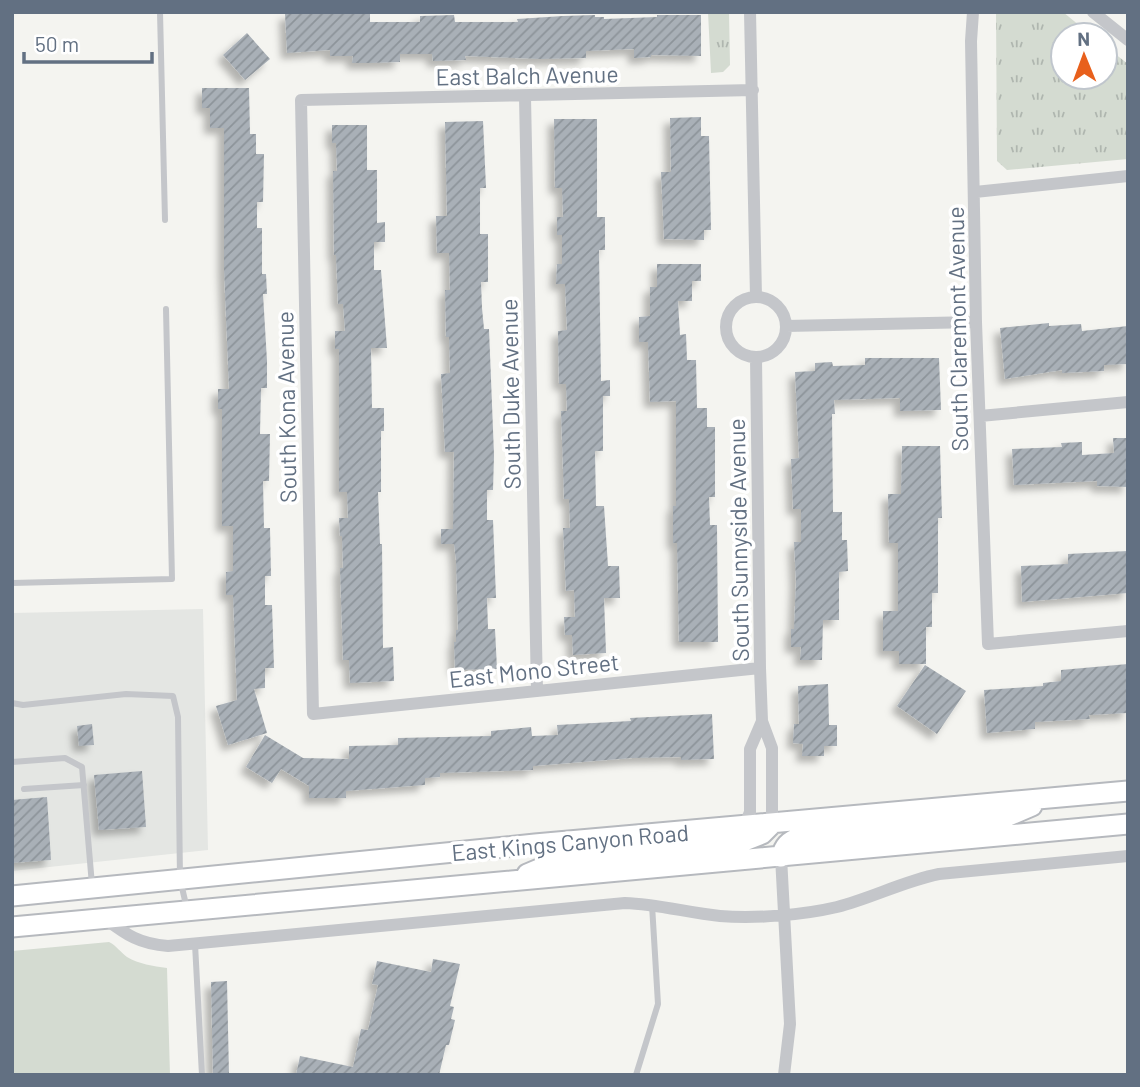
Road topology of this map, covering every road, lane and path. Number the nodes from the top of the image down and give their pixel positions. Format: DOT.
graph roads {
  1 [pos="160,12"];
  2 [pos="750,12"];
  3 [pos="973,12"];
  4 [pos="1093,12"];
  5 [pos="1128,40"];
  6 [pos="753,90"];
  7 [pos="525,97"];
  8 [pos="302,100"];
  9 [pos="1128,176"];
  10 [pos="975,192"];
  11 [pos="164,220"];
  12 [pos="755,297"];
  13 [pos="166,309"];
  14 [pos="976,323"];
  15 [pos="786,326"];
  16 [pos="756,358"];
  17 [pos="1128,402"];
  18 [pos="980,416"];
  19 [pos="12,583"];
  20 [pos="1128,631"];
  21 [pos="760,668"];
  22 [pos="537,691"];
  23 [pos="12,704"];
  24 [pos="313,714"];
  25 [pos="762,721"];
  26 [pos="12,762"];
  27 [pos="84,785"];
  28 [pos="24,789"];
  29 [pos="1128,791"];
  30 [pos="1050,798"];
  31 [pos="772,824"];
  32 [pos="1128,824"];
  33 [pos="745,825"];
  34 [pos="1128,856"];
  35 [pos="781,857"];
  36 [pos="180,879"];
  37 [pos="512,881"];
  38 [pos="92,888"];
  39 [pos="12,896"];
  40 [pos="652,905"];
  41 [pos="187,911"];
  42 [pos="785,914"];
  43 [pos="104,918"];
  44 [pos="12,927"];
  45 [pos="195,944"];
  46 [pos="202,1075"];
  47 [pos="636,1075"];
  48 [pos="784,1075"];
  1 -- 11 [label="lane"];
  2 -- 6 [label="street"];
  3 -- 10 [label="street, South Claremont Avenue"];
  4 -- 5 [label="street"];
  6 -- 7 [label="street, East Balch Avenue"];
  6 -- 12 [label="street"];
  7 -- 8 [label="street, East Balch Avenue"];
  7 -- 22 [label="street, South Duke Avenue"];
  8 -- 24 [label="street, South Kona Avenue"];
  9 -- 10 [label="street"];
  10 -- 14 [label="street, South Claremont Avenue"];
  12 -- 15 [label="street"];
  12 -- 16 [label="street"];
  13 -- 19 [label="lane"];
  14 -- 15 [label="street"];
  14 -- 18 [label="street, South Claremont Avenue"];
  15 -- 16 [label="street"];
  16 -- 21 [label="street, South Sunnyside Avenue"];
  17 -- 18 [label="street"];
  18 -- 20 [label="street, South Claremont Avenue"];
  21 -- 22 [label="street, East Mono Street"];
  21 -- 25 [label="street, South Sunnyside Avenue"];
  22 -- 24 [label="street, East Mono Street"];
  23 -- 36 [label="lane"];
  25 -- 31 [label="street, South Sunnyside Avenue"];
  25 -- 33 [label="street, South Sunnyside Avenue"];
  26 -- 27 [label="lane"];
  27 -- 28 [label="lane"];
  27 -- 38 [label="lane"];
  29 -- 30 [label="main road, East Kings Canyon Road"];
  30 -- 31 [label="main road, East Kings Canyon Road"];
  30 -- 35 [label="main road"];
  31 -- 33 [label="main road, East Kings Canyon Road"];
  31 -- 37 [label="main road"];
  32 -- 35 [label="main road, East Kings Canyon Road"];
  33 -- 36 [label="main road, East Kings Canyon Road"];
  34 -- 42 [label="street"];
  35 -- 37 [label="main road, East Kings Canyon Road"];
  35 -- 42 [label="street"];
  36 -- 38 [label="main road, East Kings Canyon Road"];
  36 -- 41 [label="lane"];
  37 -- 41 [label="main road, East Kings Canyon Road"];
  38 -- 39 [label="main road, East Kings Canyon Road"];
  40 -- 42 [label="street"];
  40 -- 45 [label="street"];
  40 -- 47 [label="lane"];
  41 -- 43 [label="main road, East Kings Canyon Road"];
  42 -- 48 [label="street"];
  43 -- 44 [label="main road, East Kings Canyon Road"];
  43 -- 45 [label="street"];
  45 -- 46 [label="lane"];
}
